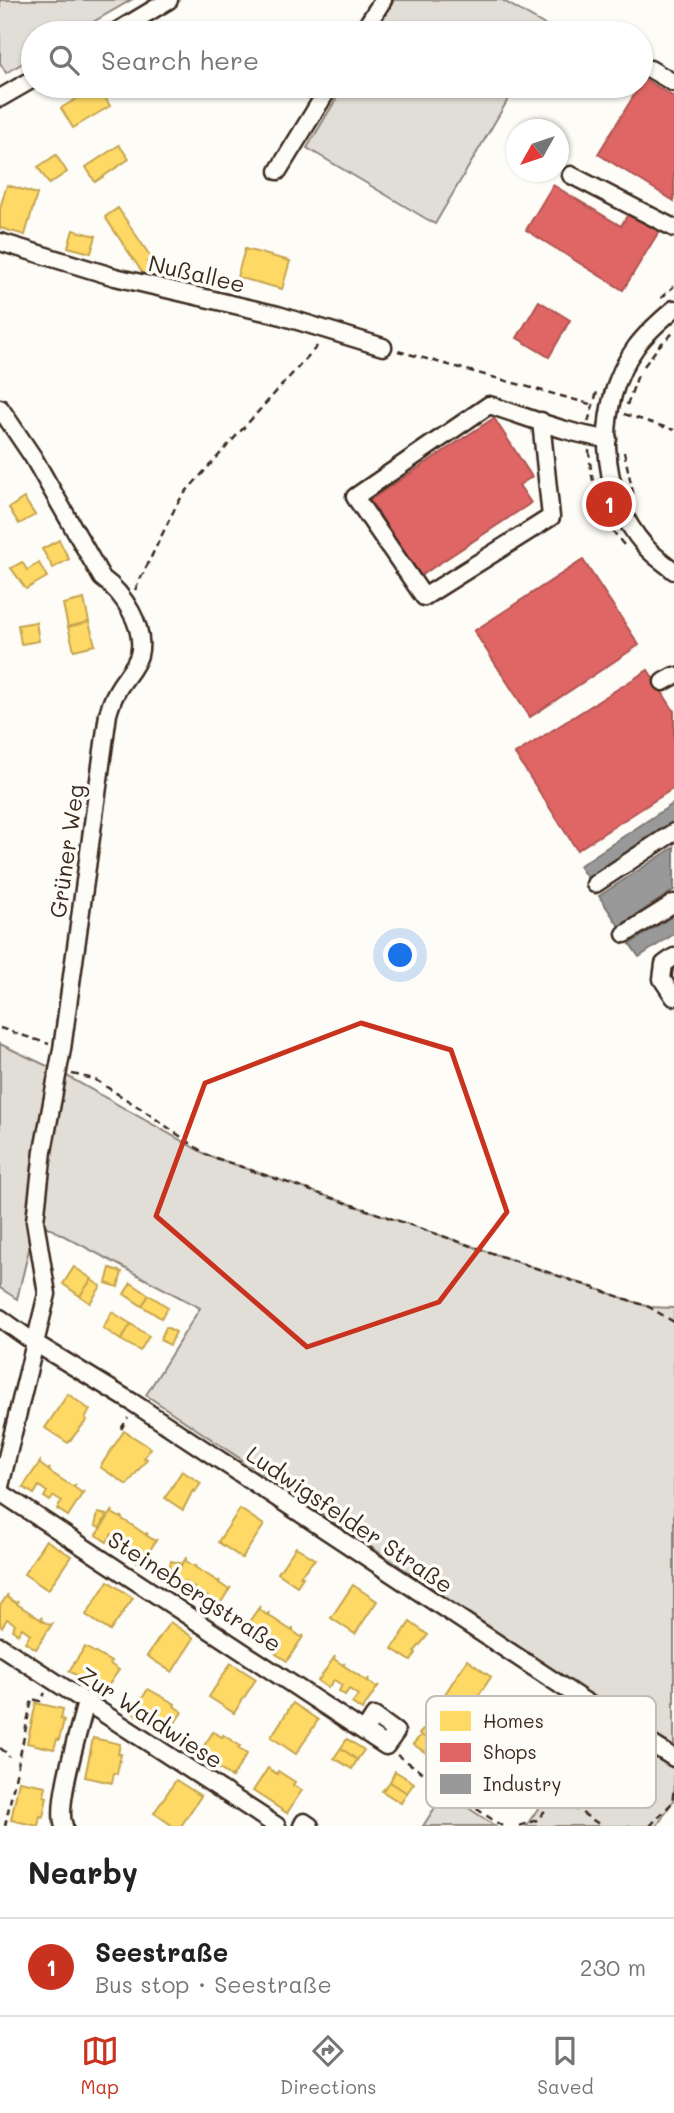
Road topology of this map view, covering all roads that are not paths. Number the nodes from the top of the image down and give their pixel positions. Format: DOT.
graph roads {
  1 [pos="169,0"];
  2 [pos="383,0"];
  3 [pos="135,21"];
  4 [pos="370,21"];
  5 [pos="653,71"];
  6 [pos="674,83"];
  7 [pos="21,86"];
  8 [pos="323,98"];
  9 [pos="0,99"];
  10 [pos="278,171"];
  11 [pos="571,175"];
  12 [pos="674,228"];
  13 [pos="0,242"];
  14 [pos="674,309"];
  15 [pos="383,347"];
  16 [pos="0,408"];
  17 [pos="541,421"];
  18 [pos="608,439"];
  19 [pos="674,571"];
  20 [pos="674,832"];
  21 [pos="595,884"];
  22 [pos="674,902"];
  23 [pos="625,934"];
  24 [pos="674,957"];
  25 [pos="674,997"];
  26 [pos="0,1318"];
  27 [pos="34,1343"];
  28 [pos="0,1486"];
  29 [pos="0,1492"];
  30 [pos="0,1646"];
  31 [pos="576,1696"];
  32 [pos="86,1702"];
  33 [pos="386,1746"];
  34 [pos="656,1747"];
  35 [pos="674,1758"];
  36 [pos="64,1826"];
  37 [pos="277,1826"];
  38 [pos="302,1826"];
  39 [pos="310,1826"];
  1 -- 3 [label="street"];
  2 -- 4 [label="street"];
  5 -- 6 [label="street"];
  7 -- 9 [label="street"];
  8 -- 10 [label="street"];
  11 -- 12 [label="street"];
  13 -- 15 [label="street, Nußallee"];
  14 -- 18 [label="street"];
  16 -- 27 [label="street, Grüner Weg"];
  17 -- 17 [label="street"];
  17 -- 18 [label="street"];
  18 -- 19 [label="street"];
  20 -- 21 [label="street"];
  22 -- 23 [label="street"];
  24 -- 25 [label="street"];
  26 -- 27 [label="street, Ludwigsfelder Straße"];
  27 -- 28 [label="street, Grüner Weg"];
  27 -- 31 [label="street, Ludwigsfelder Straße"];
  29 -- 33 [label="street, Steinebergstraße"];
  30 -- 32 [label="street, Zur Waldwiese"];
  32 -- 36 [label="street"];
  32 -- 37 [label="street, Zur Waldwiese"];
  34 -- 35 [label="street, Ludwigsfelder Straße"];
  38 -- 39 [label="street"];
}
